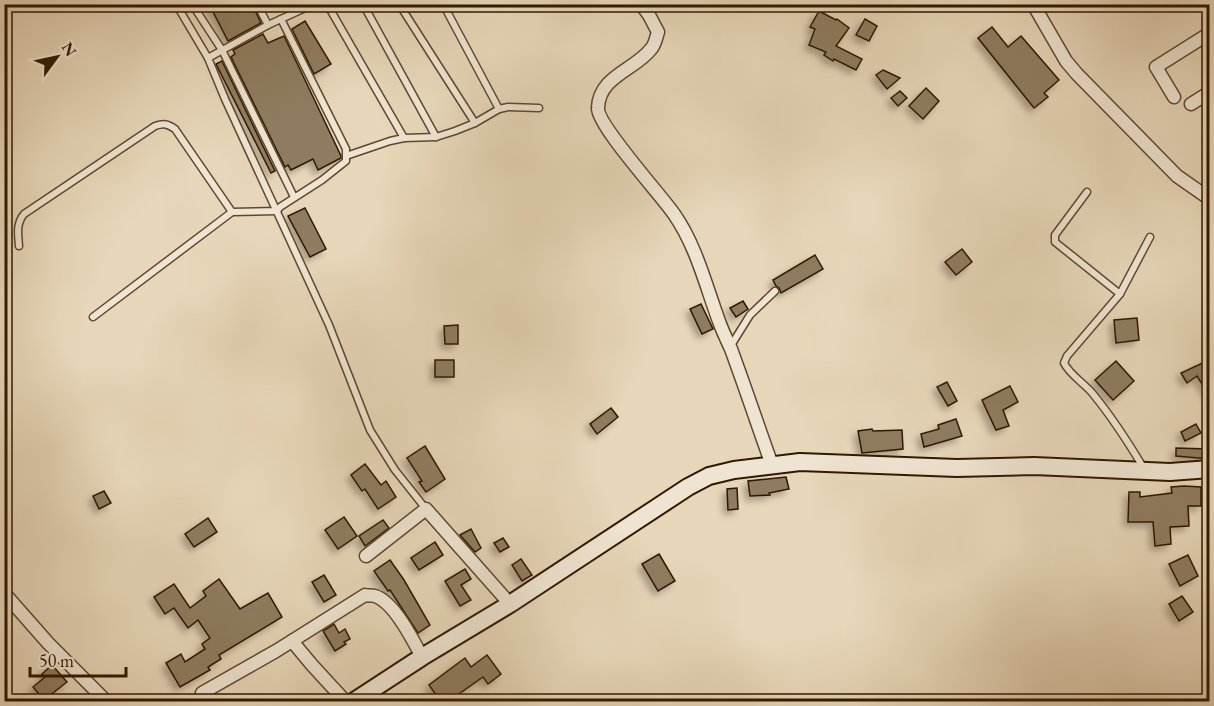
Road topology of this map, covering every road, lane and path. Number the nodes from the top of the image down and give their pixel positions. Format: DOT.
graph roads {
  1 [pos="176,4"];
  2 [pos="192,4"];
  3 [pos="257,4"];
  4 [pos="327,4"];
  5 [pos="363,4"];
  6 [pos="399,4"];
  7 [pos="442,4"];
  8 [pos="641,4"];
  9 [pos="1033,4"];
  10 [pos="309,5"];
  11 [pos="280,19"];
  12 [pos="268,25"];
  13 [pos="1209,33"];
  14 [pos="222,50"];
  15 [pos="208,58"];
  16 [pos="1209,92"];
  17 [pos="1174,97"];
  18 [pos="1191,104"];
  19 [pos="539,108"];
  20 [pos="499,109"];
  21 [pos="474,123"];
  22 [pos="436,137"];
  23 [pos="404,138"];
  24 [pos="346,156"];
  25 [pos="1087,192"];
  26 [pos="294,197"];
  27 [pos="1209,199"];
  28 [pos="278,211"];
  29 [pos="232,212"];
  30 [pos="1150,237"];
  31 [pos="18,246"];
  32 [pos="776,291"];
  33 [pos="1120,294"];
  34 [pos="93,317"];
  35 [pos="730,348"];
  36 [pos="772,465"];
  37 [pos="1209,469"];
  38 [pos="1145,471"];
  39 [pos="426,509"];
  40 [pos="366,556"];
  41 [pos="4,593"];
  42 [pos="510,604"];
  43 [pos="292,641"];
  44 [pos="422,657"];
  45 [pos="202,693"];
  46 [pos="107,702"];
  47 [pos="346,702"];
  48 [pos="353,702"];
  1 -- 15 [label="lane"];
  2 -- 14 [label="lane"];
  3 -- 12 [label="lane"];
  4 -- 23 [label="lane"];
  5 -- 22 [label="lane"];
  6 -- 21 [label="lane"];
  7 -- 20 [label="lane"];
  8 -- 35 [label="street"];
  9 -- 27 [label="street"];
  10 -- 11 [label="lane"];
  11 -- 12 [label="lane"];
  11 -- 24 [label="lane"];
  12 -- 14 [label="lane"];
  13 -- 17 [label="street"];
  14 -- 15 [label="lane"];
  14 -- 26 [label="lane"];
  15 -- 28 [label="lane"];
  16 -- 18 [label="street"];
  19 -- 20 [label="lane"];
  20 -- 21 [label="lane"];
  21 -- 22 [label="lane"];
  22 -- 23 [label="lane"];
  23 -- 24 [label="lane"];
  24 -- 26 [label="lane"];
  25 -- 33 [label="lane"];
  26 -- 28 [label="lane"];
  28 -- 29 [label="lane"];
  28 -- 39 [label="lane"];
  29 -- 31 [label="lane"];
  29 -- 34 [label="lane"];
  30 -- 33 [label="lane"];
  32 -- 35 [label="lane"];
  33 -- 38 [label="lane"];
  35 -- 36 [label="street"];
  36 -- 38 [label="street"];
  36 -- 42 [label="street"];
  37 -- 38 [label="street"];
  39 -- 40 [label="street"];
  39 -- 42 [label="street"];
  41 -- 46 [label="street"];
  42 -- 44 [label="street"];
  43 -- 44 [label="street"];
  43 -- 45 [label="street"];
  43 -- 47 [label="street"];
  44 -- 48 [label="street"];
}
